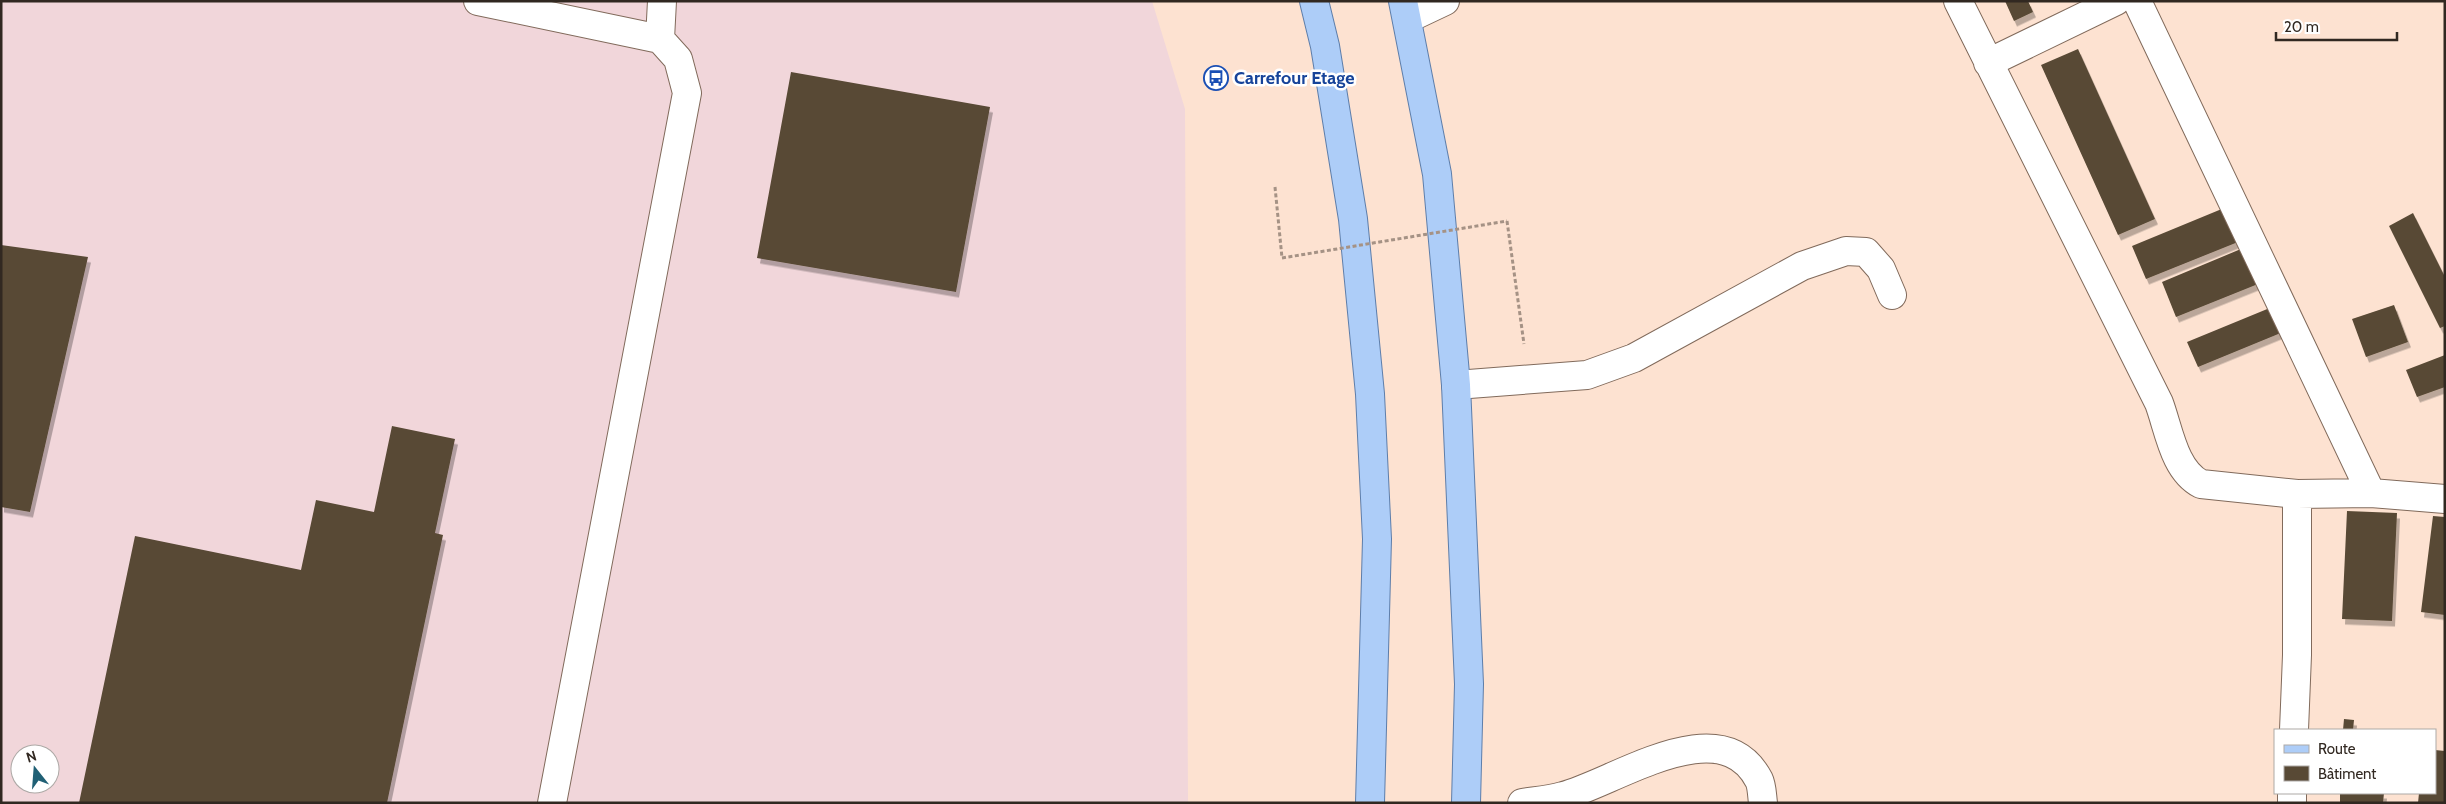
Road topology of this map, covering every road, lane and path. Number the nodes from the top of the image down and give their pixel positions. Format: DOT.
graph roads {
  1 [pos="478,1"];
  2 [pos="662,1"];
  3 [pos="1314,1"];
  4 [pos="1445,1"];
  5 [pos="1958,1"];
  6 [pos="2116,1"];
  7 [pos="2137,1"];
  8 [pos="1405,10"];
  9 [pos="660,39"];
  10 [pos="1988,63"];
  11 [pos="1275,187"];
  12 [pos="1892,295"];
  13 [pos="1521,322"];
  14 [pos="1456,385"];
  15 [pos="2371,492"];
  16 [pos="2297,494"];
  17 [pos="2445,499"];
  18 [pos="2294,729"];
  19 [pos="552,803"];
  20 [pos="1370,803"];
  21 [pos="1466,803"];
  22 [pos="1522,803"];
  23 [pos="1763,803"];
  1 -- 9 [label="street"];
  2 -- 9 [label="street"];
  3 -- 20 [label="main road"];
  4 -- 8 [label="street"];
  5 -- 10 [label="street"];
  6 -- 10 [label="street"];
  7 -- 15 [label="street"];
  8 -- 14 [label="main road"];
  9 -- 19 [label="street"];
  10 -- 16 [label="street"];
  11 -- 13 [label="path, bridge"];
  12 -- 14 [label="street"];
  14 -- 21 [label="main road"];
  15 -- 16 [label="street"];
  15 -- 17 [label="street"];
  16 -- 18 [label="street"];
  22 -- 23 [label="street"];
}
